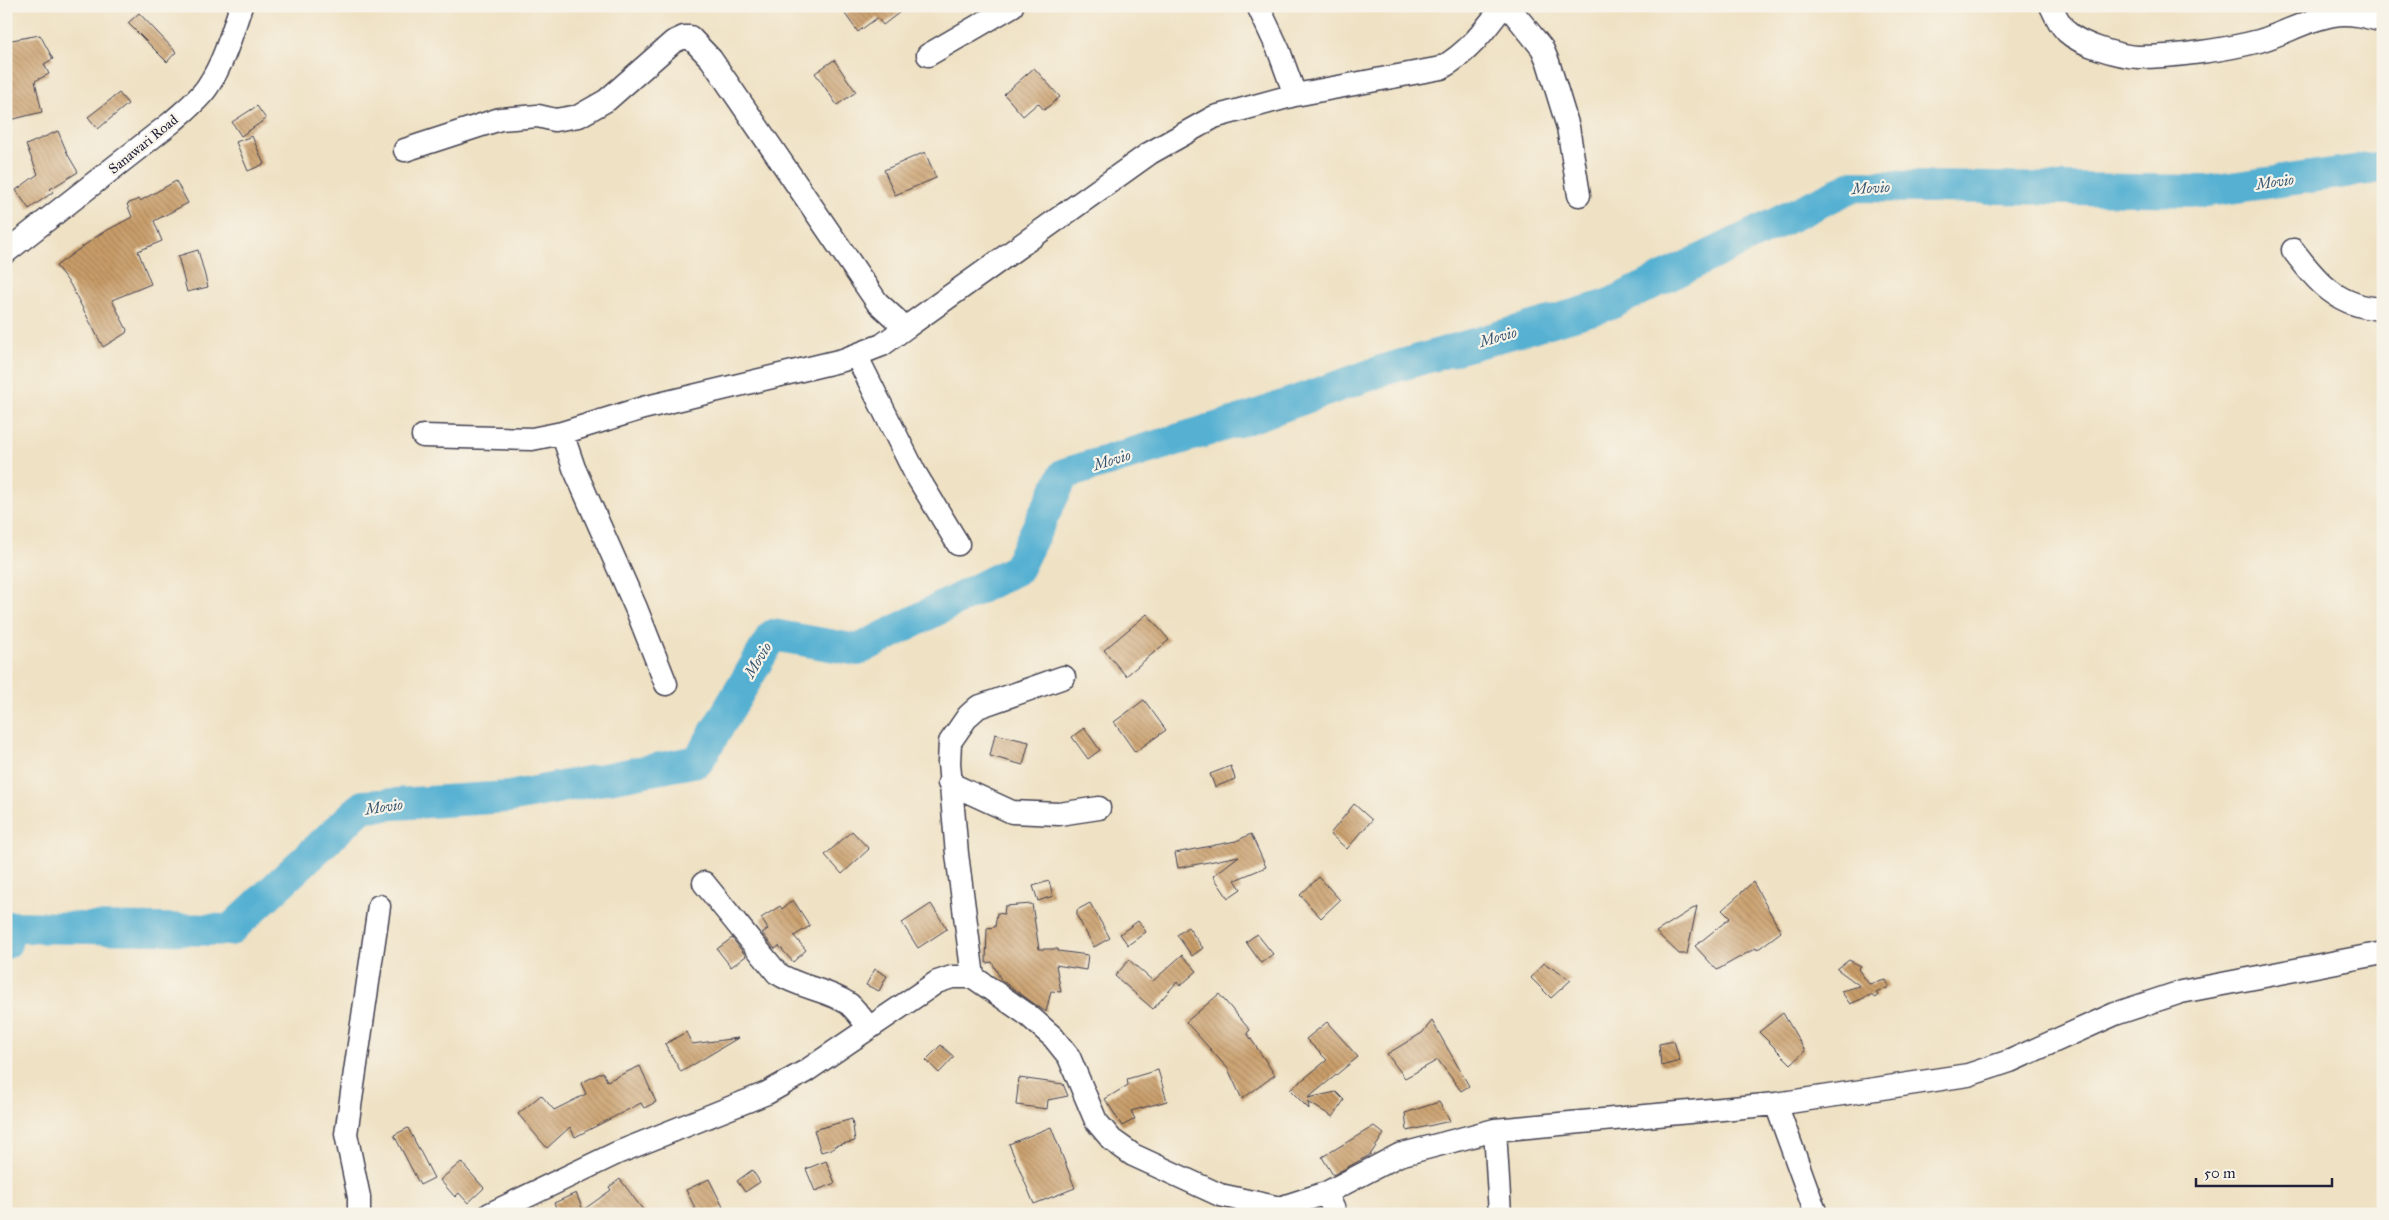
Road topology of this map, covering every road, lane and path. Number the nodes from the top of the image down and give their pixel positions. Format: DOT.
graph roads {
  1 [pos="1012,6"];
  2 [pos="1258,6"];
  3 [pos="1504,6"];
  4 [pos="1508,6"];
  5 [pos="2051,6"];
  6 [pos="238,8"];
  7 [pos="2383,21"];
  8 [pos="928,56"];
  9 [pos="1295,95"];
  10 [pos="405,150"];
  11 [pos="1580,195"];
  12 [pos="2293,250"];
  13 [pos="6,252"];
  14 [pos="2383,309"];
  15 [pos="908,326"];
  16 [pos="856,356"];
  17 [pos="562,434"];
  18 [pos="423,436"];
  19 [pos="958,544"];
  20 [pos="1064,677"];
  21 [pos="666,684"];
  22 [pos="949,783"];
  23 [pos="1099,808"];
  24 [pos="704,882"];
  25 [pos="379,906"];
  26 [pos="2383,953"];
  27 [pos="974,977"];
  28 [pos="869,1028"];
  29 [pos="1776,1104"];
  30 [pos="1495,1130"];
  31 [pos="1326,1194"];
  32 [pos="359,1214"];
  33 [pos="490,1214"];
  34 [pos="1336,1214"];
  35 [pos="1500,1214"];
  36 [pos="1816,1214"];
  1 -- 8 [label="street"];
  2 -- 9 [label="street"];
  3 -- 9 [label="street"];
  4 -- 11 [label="street"];
  5 -- 7 [label="street"];
  6 -- 13 [label="street, Sanawari Road"];
  9 -- 15 [label="street"];
  10 -- 15 [label="street"];
  12 -- 14 [label="street"];
  15 -- 16 [label="street"];
  16 -- 17 [label="street"];
  16 -- 19 [label="street"];
  17 -- 18 [label="street"];
  17 -- 21 [label="street"];
  20 -- 22 [label="street"];
  22 -- 23 [label="street"];
  22 -- 27 [label="street"];
  24 -- 28 [label="street"];
  25 -- 32 [label="street"];
  26 -- 29 [label="street"];
  27 -- 28 [label="street"];
  27 -- 31 [label="street"];
  28 -- 33 [label="street"];
  29 -- 30 [label="street"];
  29 -- 36 [label="street"];
  30 -- 31 [label="street"];
  30 -- 35 [label="street"];
  31 -- 34 [label="street"];
}
